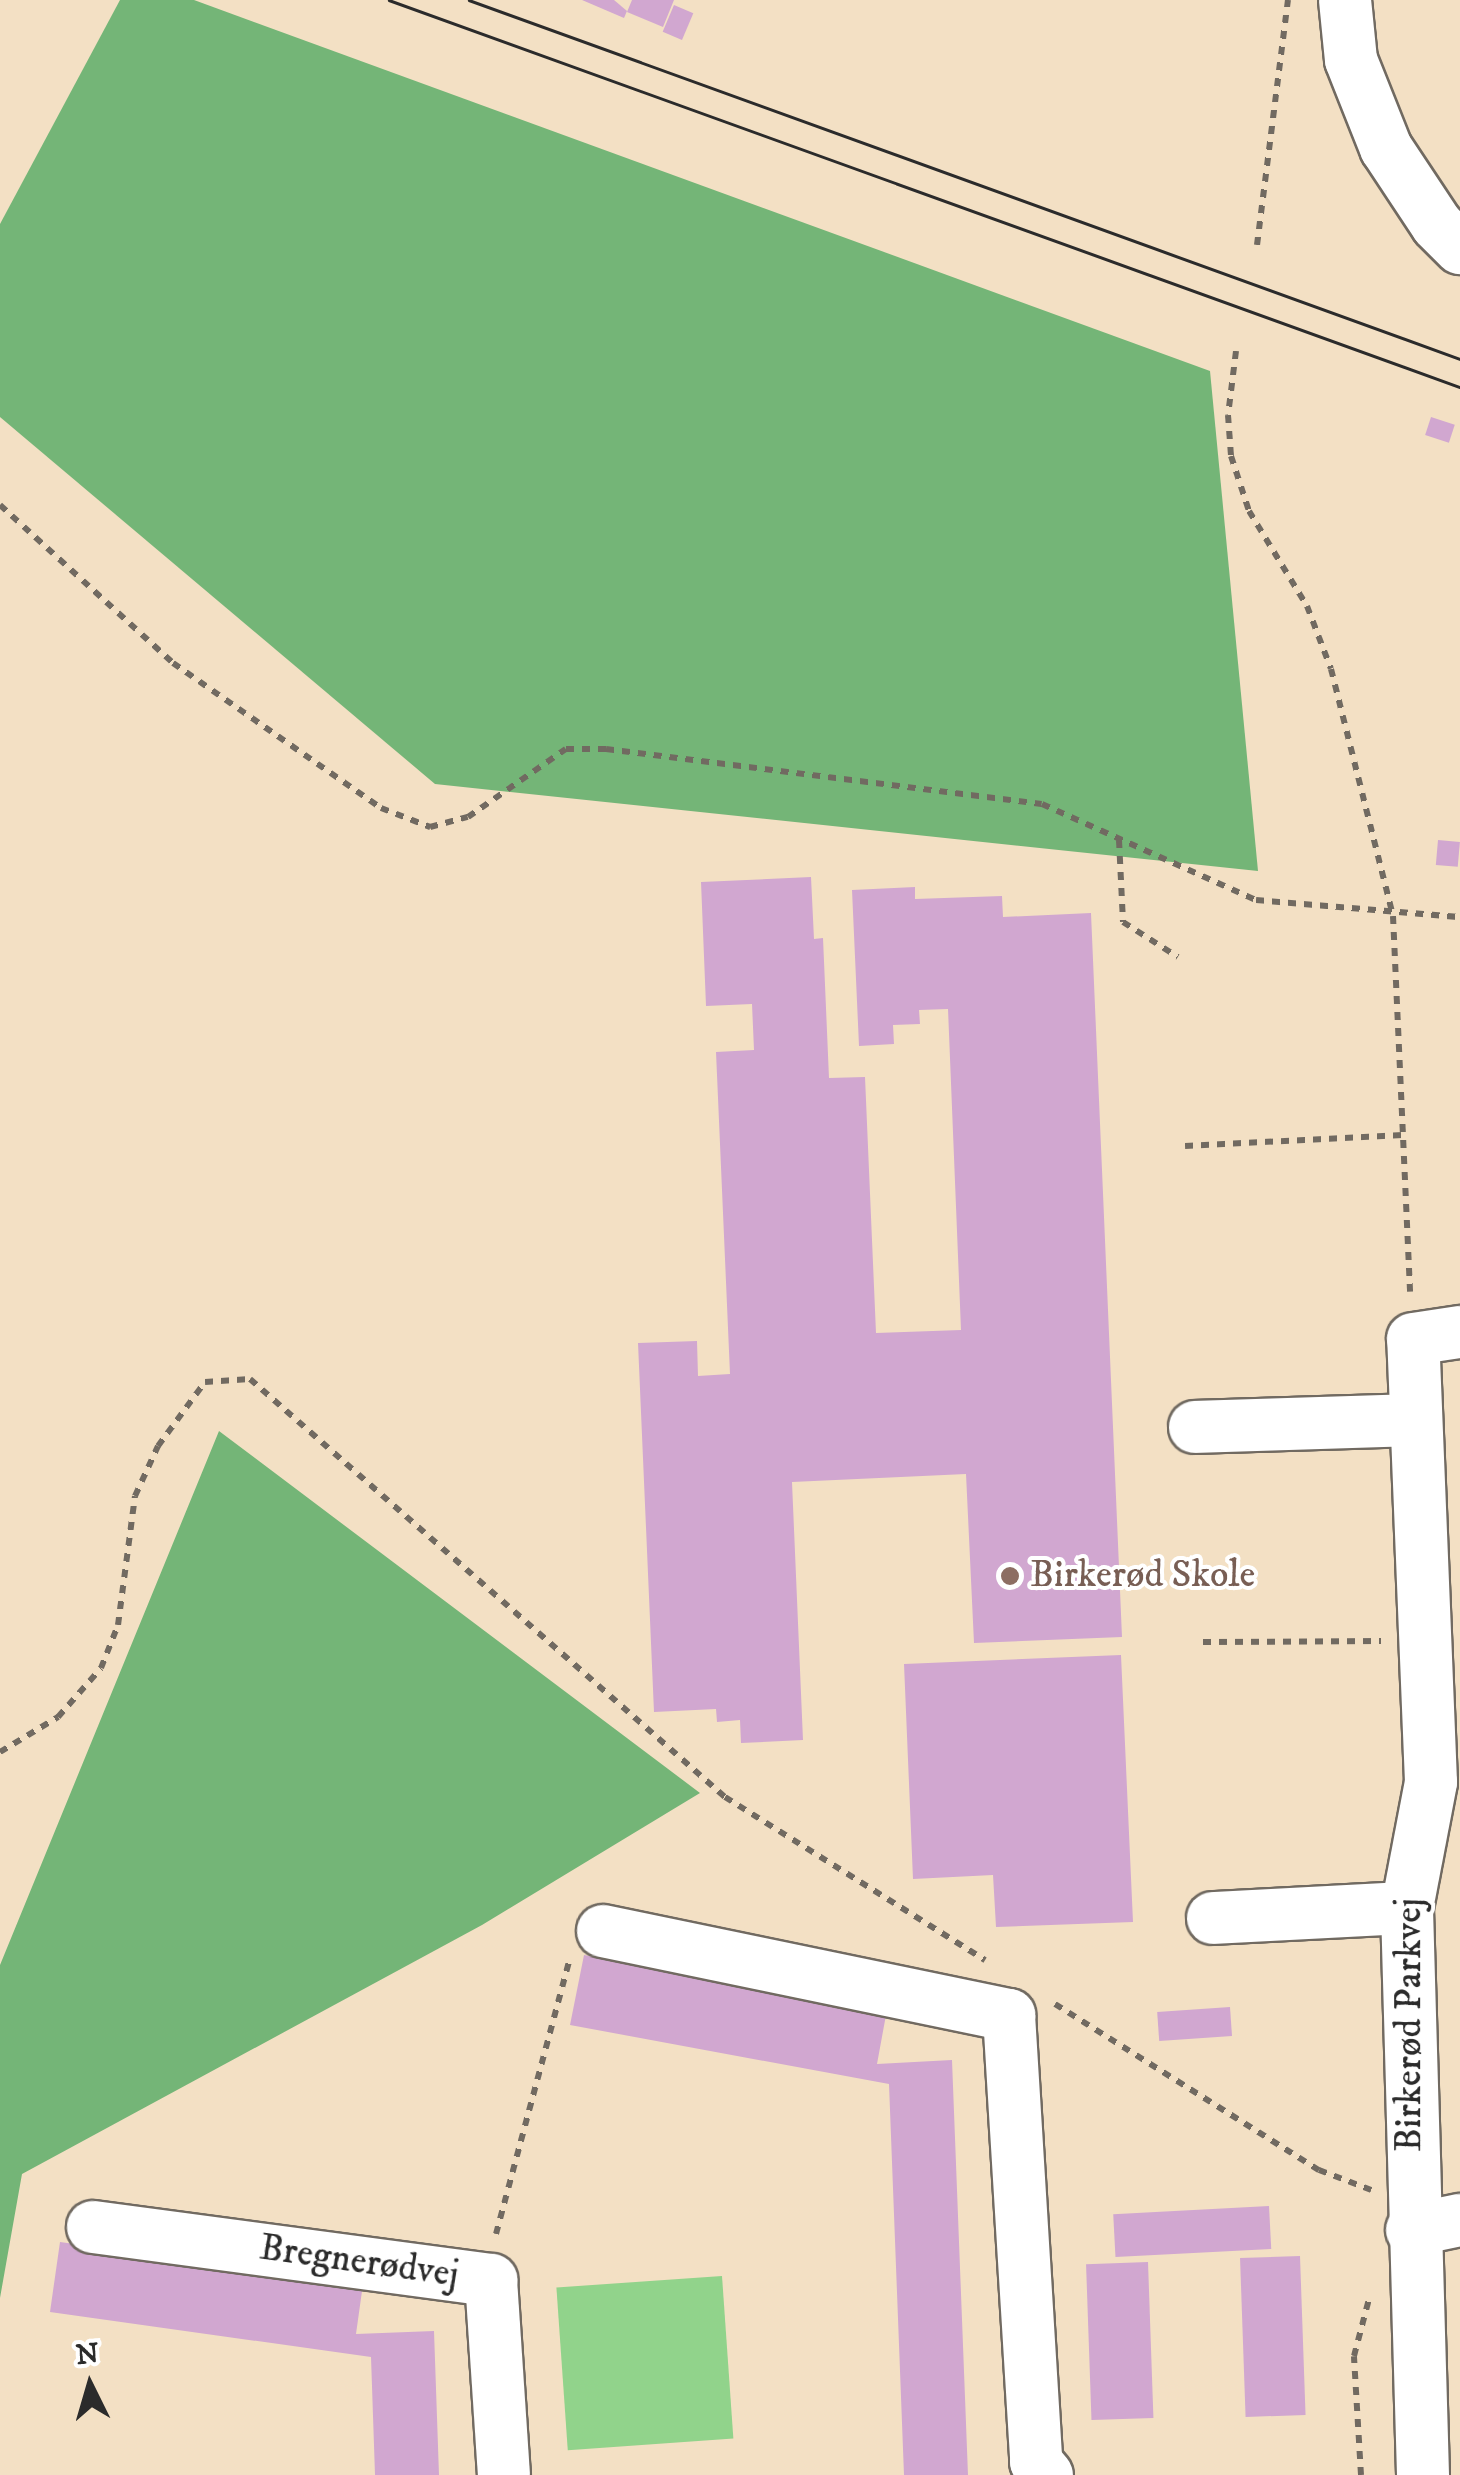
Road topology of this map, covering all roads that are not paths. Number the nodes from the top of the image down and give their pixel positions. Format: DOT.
graph roads {
  1 [pos="1346,0"];
  2 [pos="1460,248"];
  3 [pos="1436,1335"];
  4 [pos="1413,1420"];
  5 [pos="1195,1427"];
  6 [pos="1407,1908"];
  7 [pos="1212,1918"];
  8 [pos="603,1931"];
  9 [pos="1417,2214"];
  10 [pos="93,2227"];
  11 [pos="504,2475"];
  12 [pos="1047,2475"];
  13 [pos="1423,2475"];
  1 -- 2 [label="street"];
  3 -- 4 [label="street, Birkerød Parkvej"];
  4 -- 5 [label="street"];
  4 -- 6 [label="street, Birkerød Parkvej"];
  6 -- 7 [label="street"];
  6 -- 9 [label="street, Birkerød Parkvej"];
  8 -- 12 [label="street"];
  9 -- 13 [label="street, Birkerød Parkvej"];
  10 -- 11 [label="street, Bregnerødvej"];
}
